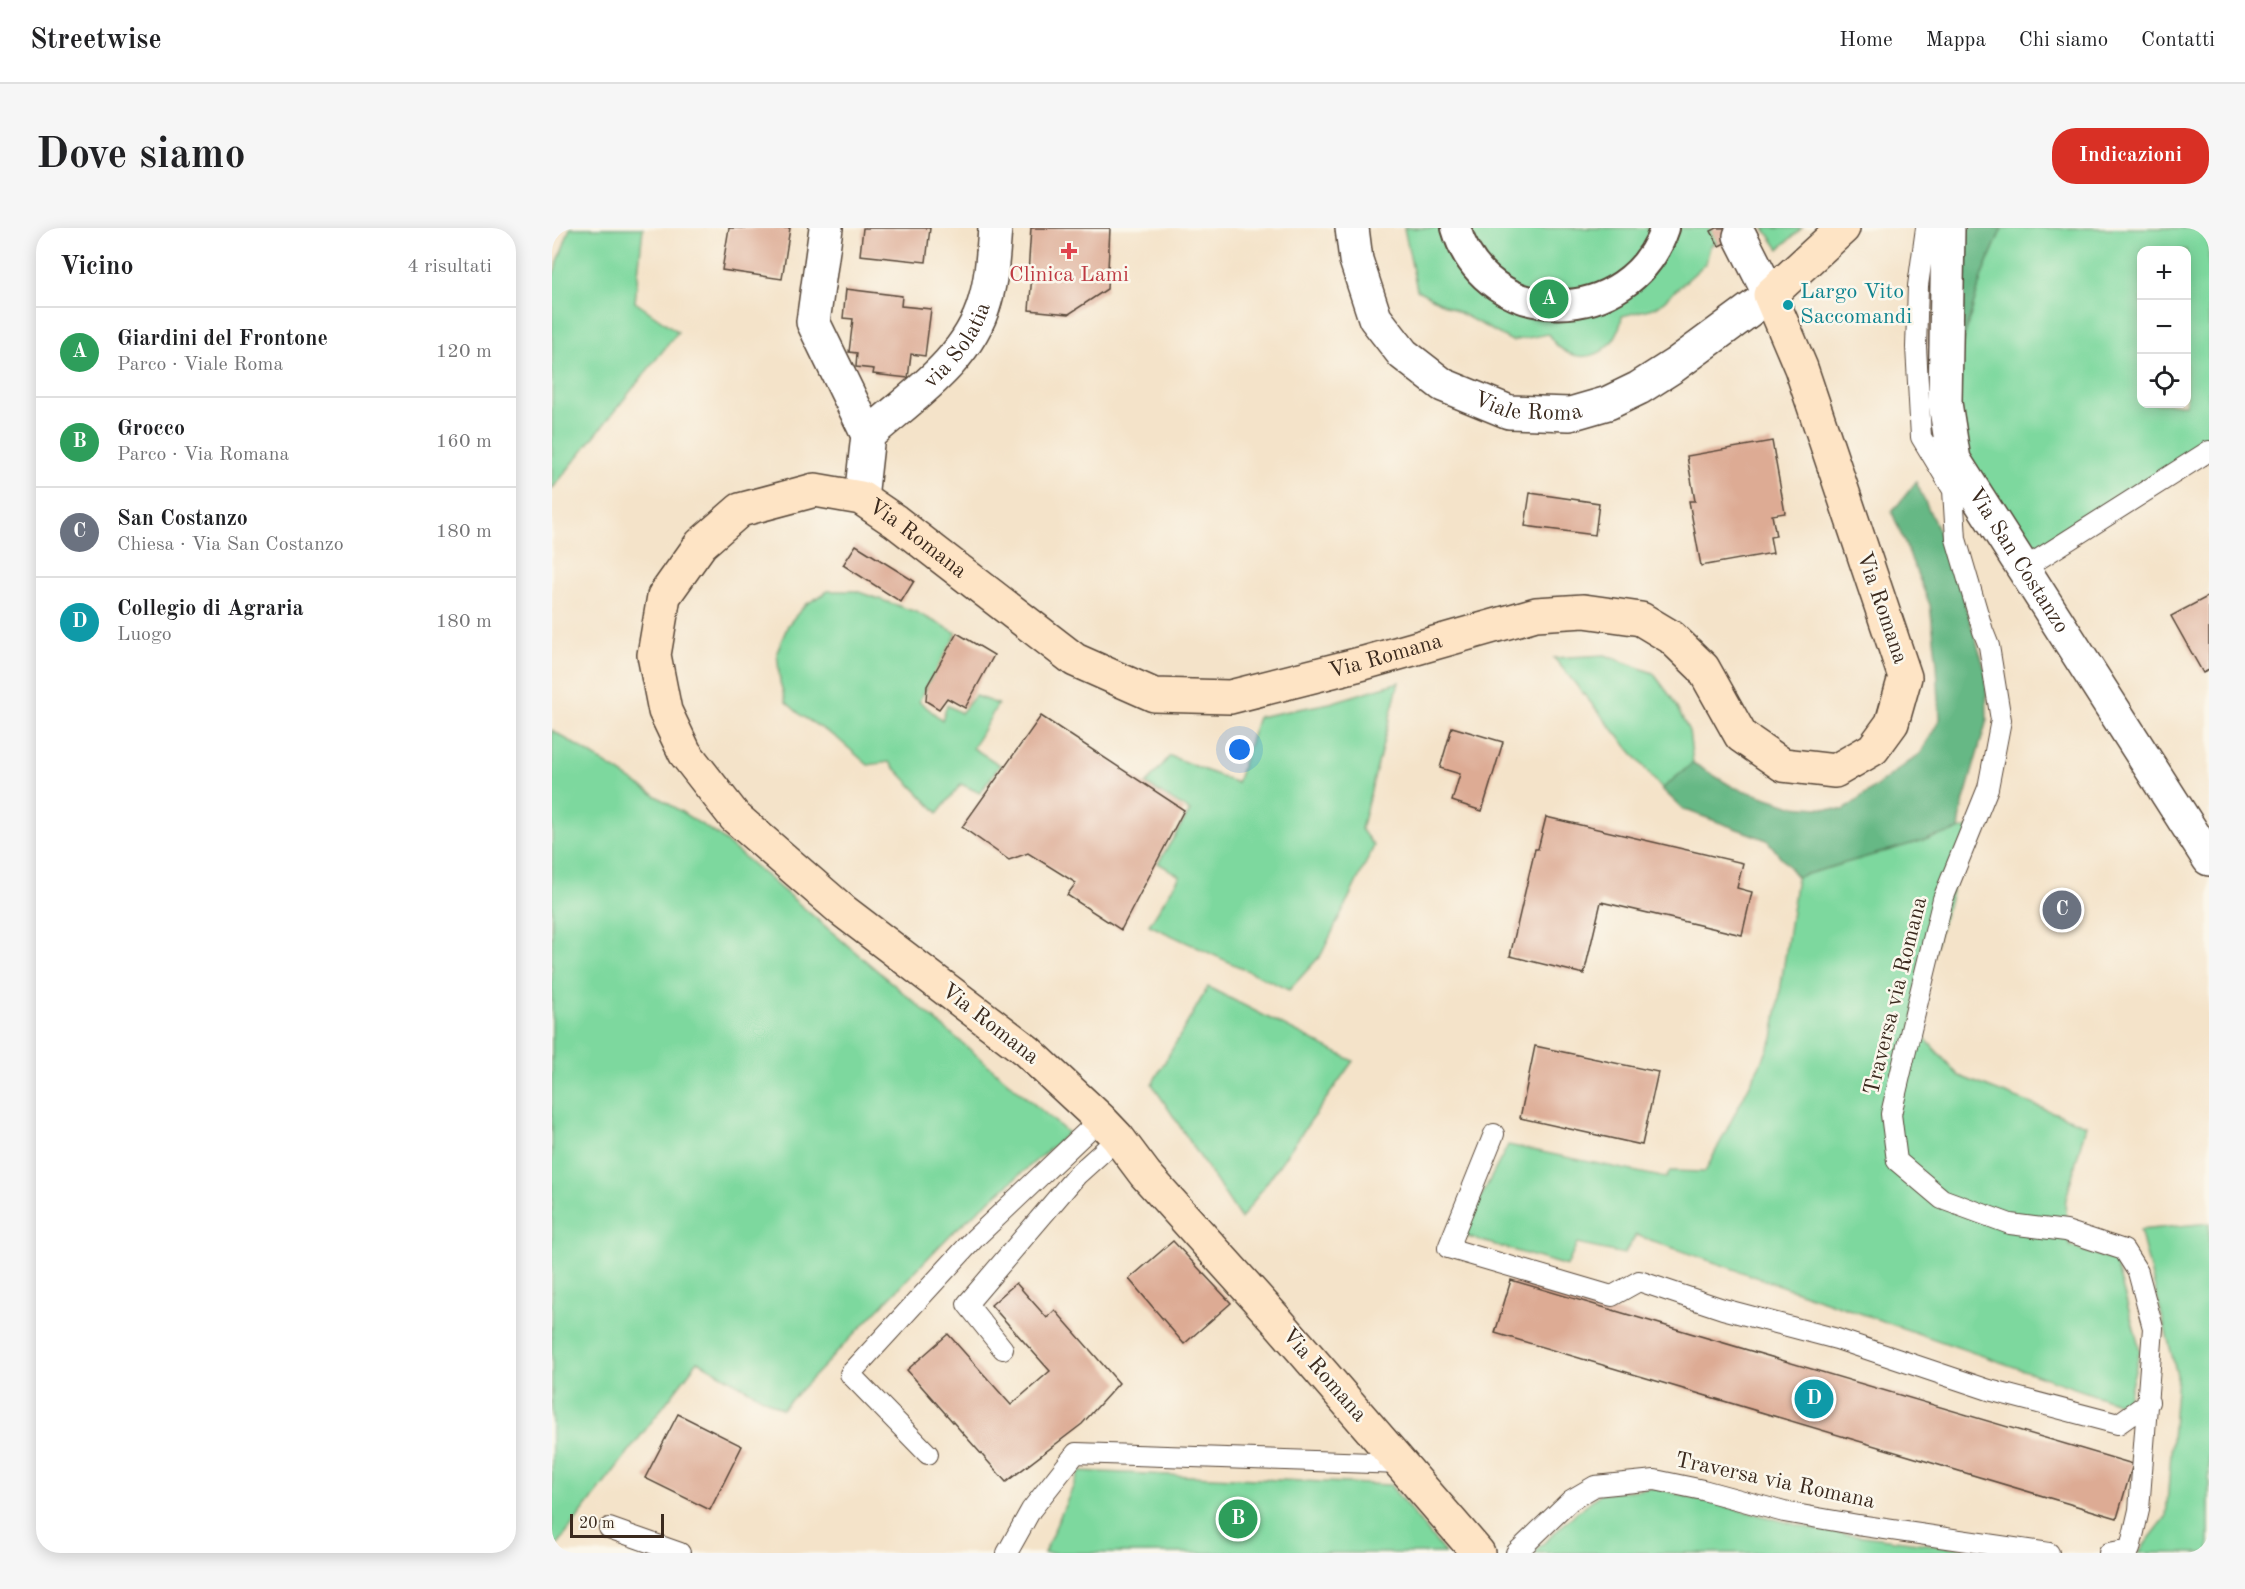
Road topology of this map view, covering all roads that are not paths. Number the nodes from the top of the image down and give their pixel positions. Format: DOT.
graph roads {
  1 [pos="826,228"];
  2 [pos="996,228"];
  3 [pos="1352,228"];
  4 [pos="1456,228"];
  5 [pos="1665,228"];
  6 [pos="1843,228"];
  7 [pos="1926,228"];
  8 [pos="1948,228"];
  9 [pos="1740,236"];
  10 [pos="1770,295"];
  11 [pos="868,435"];
  12 [pos="2209,451"];
  13 [pos="1953,475"];
  14 [pos="861,498"];
  15 [pos="2023,568"];
  16 [pos="2209,859"];
  17 [pos="1109,1128"];
  18 [pos="1494,1134"];
  19 [pos="1003,1349"];
  20 [pos="2149,1402"];
  21 [pos="928,1454"];
  22 [pos="1401,1464"];
  23 [pos="609,1528"];
  24 [pos="680,1553"];
  25 [pos="1007,1553"];
  26 [pos="1478,1553"];
  27 [pos="1516,1553"];
  28 [pos="2049,1553"];
  29 [pos="2109,1553"];
  1 -- 11 [label="street"];
  2 -- 11 [label="street, via Solatia"];
  3 -- 10 [label="street, Viale Roma"];
  4 -- 5 [label="street"];
  6 -- 10 [label="main road"];
  7 -- 13 [label="lane"];
  8 -- 13 [label="street, Via San Costanzo"];
  9 -- 10 [label="street"];
  10 -- 14 [label="main road, Via Romana"];
  11 -- 14 [label="street"];
  12 -- 15 [label="lane"];
  13 -- 15 [label="street, Via San Costanzo"];
  13 -- 20 [label="lane, Traversa via Romana"];
  14 -- 17 [label="main road, Via Romana"];
  15 -- 16 [label="street, Via San Costanzo"];
  17 -- 19 [label="lane"];
  17 -- 21 [label="lane"];
  17 -- 22 [label="main road, Via Romana"];
  18 -- 20 [label="lane"];
  20 -- 29 [label="lane, Traversa via Romana"];
  22 -- 25 [label="lane"];
  22 -- 26 [label="main road, Via Romana"];
  23 -- 24 [label="lane"];
  27 -- 28 [label="lane, Traversa via Romana"];
}
